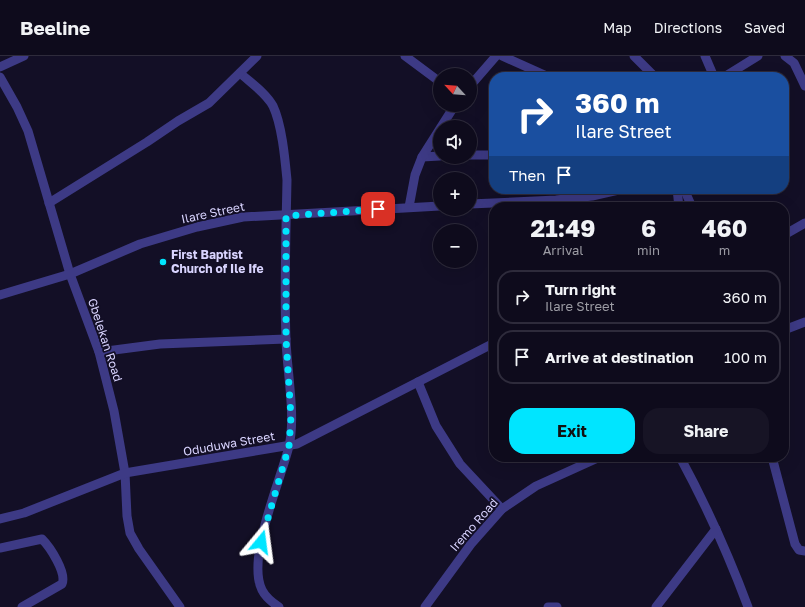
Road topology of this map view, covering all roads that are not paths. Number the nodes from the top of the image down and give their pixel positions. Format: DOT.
graph roads {
  1 [pos="24,56"];
  2 [pos="257,56"];
  3 [pos="406,56"];
  4 [pos="496,56"];
  5 [pos="502,56"];
  6 [pos="634,56"];
  7 [pos="705,56"];
  8 [pos="758,56"];
  9 [pos="785,56"];
  10 [pos="0,67"];
  11 [pos="538,72"];
  12 [pos="648,72"];
  13 [pos="712,72"];
  14 [pos="732,72"];
  15 [pos="240,73"];
  16 [pos="0,77"];
  17 [pos="433,77"];
  18 [pos="477,78"];
  19 [pos="805,86"];
  20 [pos="450,112"];
  21 [pos="477,155"];
  22 [pos="489,155"];
  23 [pos="433,156"];
  24 [pos="422,157"];
  25 [pos="601,194"];
  26 [pos="513,202"];
  27 [pos="49,203"];
  28 [pos="489,203"];
  29 [pos="477,204"];
  30 [pos="433,206"];
  31 [pos="409,207"];
  32 [pos="286,216"];
  33 [pos="805,224"];
  34 [pos="789,232"];
  35 [pos="70,274"];
  36 [pos="0,295"];
  37 [pos="805,322"];
  38 [pos="789,328"];
  39 [pos="286,339"];
  40 [pos="489,346"];
  41 [pos="99,352"];
  42 [pos="418,382"];
  43 [pos="289,446"];
  44 [pos="589,462"];
  45 [pos="682,462"];
  46 [pos="773,462"];
  47 [pos="125,473"];
  48 [pos="502,509"];
  49 [pos="0,519"];
  50 [pos="716,529"];
  51 [pos="0,548"];
  52 [pos="805,551"];
  53 [pos="22,607"];
  54 [pos="180,607"];
  55 [pos="279,607"];
  56 [pos="425,607"];
  57 [pos="548,607"];
  58 [pos="557,607"];
  59 [pos="656,607"];
  60 [pos="748,607"];
  1 -- 10 [label="street"];
  2 -- 15 [label="street"];
  3 -- 17 [label="street"];
  4 -- 18 [label="street"];
  5 -- 11 [label="street"];
  6 -- 12 [label="street"];
  7 -- 13 [label="street"];
  8 -- 14 [label="street"];
  9 -- 19 [label="street"];
  15 -- 27 [label="street"];
  15 -- 32 [label="street"];
  16 -- 27 [label="street, Gbelekan Road"];
  20 -- 24 [label="street"];
  21 -- 22 [label="street"];
  23 -- 24 [label="street"];
  24 -- 31 [label="street"];
  25 -- 26 [label="street"];
  27 -- 35 [label="street, Gbelekan Road"];
  28 -- 29 [label="street"];
  30 -- 31 [label="street, Ilare Street"];
  31 -- 32 [label="street, Ilare Street"];
  32 -- 35 [label="street, Ilare Street"];
  32 -- 39 [label="street"];
  33 -- 34 [label="street"];
  35 -- 36 [label="street, Ilare Street"];
  35 -- 41 [label="street, Gbelekan Road"];
  37 -- 38 [label="street"];
  39 -- 41 [label="street"];
  39 -- 43 [label="street"];
  40 -- 42 [label="street, Oduduwa Street"];
  41 -- 47 [label="street, Gbelekan Road"];
  42 -- 43 [label="street, Oduduwa Street"];
  42 -- 48 [label="street"];
  43 -- 47 [label="street, Oduduwa Street"];
  43 -- 55 [label="street"];
  44 -- 48 [label="street, Iremo Road"];
  45 -- 50 [label="street"];
  46 -- 52 [label="street"];
  47 -- 49 [label="street, Oduduwa Street"];
  47 -- 54 [label="street, Gbelekan Road"];
  48 -- 56 [label="street, Iremo Road"];
  50 -- 59 [label="street"];
  50 -- 60 [label="street"];
  51 -- 53 [label="street"];
  57 -- 58 [label="street"];
}
